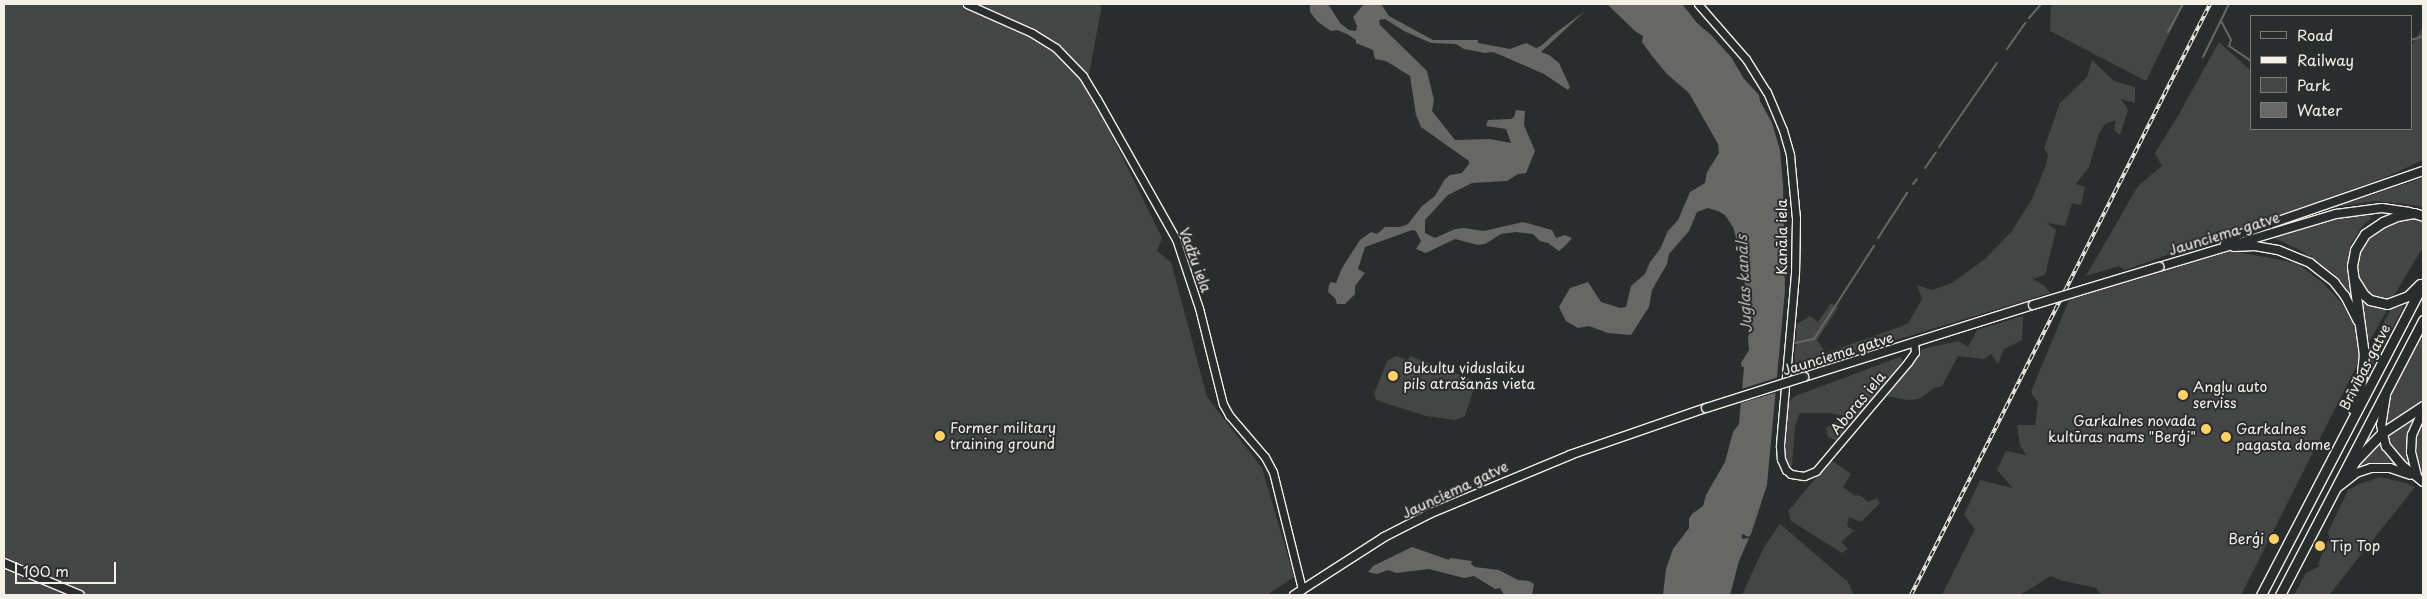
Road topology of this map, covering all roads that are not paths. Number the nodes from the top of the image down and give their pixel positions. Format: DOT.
graph roads {
  1 [pos="967,4"];
  2 [pos="1698,4"];
  3 [pos="2423,172"];
  4 [pos="2419,215"];
  5 [pos="2220,248"];
  6 [pos="2353,276"];
  7 [pos="2423,280"];
  8 [pos="2423,284"];
  9 [pos="2423,320"];
  10 [pos="2359,324"];
  11 [pos="1914,343"];
  12 [pos="2390,381"];
  13 [pos="2423,406"];
  14 [pos="2423,410"];
  15 [pos="2382,433"];
  16 [pos="2339,447"];
  17 [pos="1812,474"];
  18 [pos="2421,480"];
  19 [pos="2342,484"];
  20 [pos="2333,491"];
  21 [pos="4,563"];
  22 [pos="1302,589"];
  23 [pos="80,595"];
  24 [pos="1294,595"];
  25 [pos="2261,595"];
  26 [pos="2280,595"];
  1 -- 22 [label="street, Vadžu iela"];
  2 -- 17 [label="street, Kanāla iela"];
  3 -- 5 [label="main road"];
  4 -- 5 [label="main road, Jaunciema gatve"];
  4 -- 6 [label="highway"];
  5 -- 10 [label="main road"];
  5 -- 11 [label="main road, Jaunciema gatve, bridge"];
  6 -- 7 [label="highway"];
  6 -- 10 [label="highway"];
  8 -- 16 [label="highway, Brīvības gatve"];
  9 -- 12 [label="highway, Brīvības gatve"];
  10 -- 16 [label="highway"];
  11 -- 17 [label="street, Aboras iela"];
  11 -- 22 [label="main road, Jaunciema gatve, bridge"];
  12 -- 15 [label="main road"];
  12 -- 20 [label="highway, Brīvības gatve"];
  13 -- 15 [label="highway"];
  14 -- 18 [label="main road"];
  15 -- 18 [label="main road"];
  15 -- 19 [label="highway"];
  16 -- 25 [label="highway, Brīvības gatve"];
  18 -- 19 [label="main road"];
  19 -- 20 [label="main road"];
  20 -- 26 [label="highway, Brīvības gatve"];
  21 -- 23 [label="main road"];
  22 -- 24 [label="main road, Jaunciema gatve"];
}
